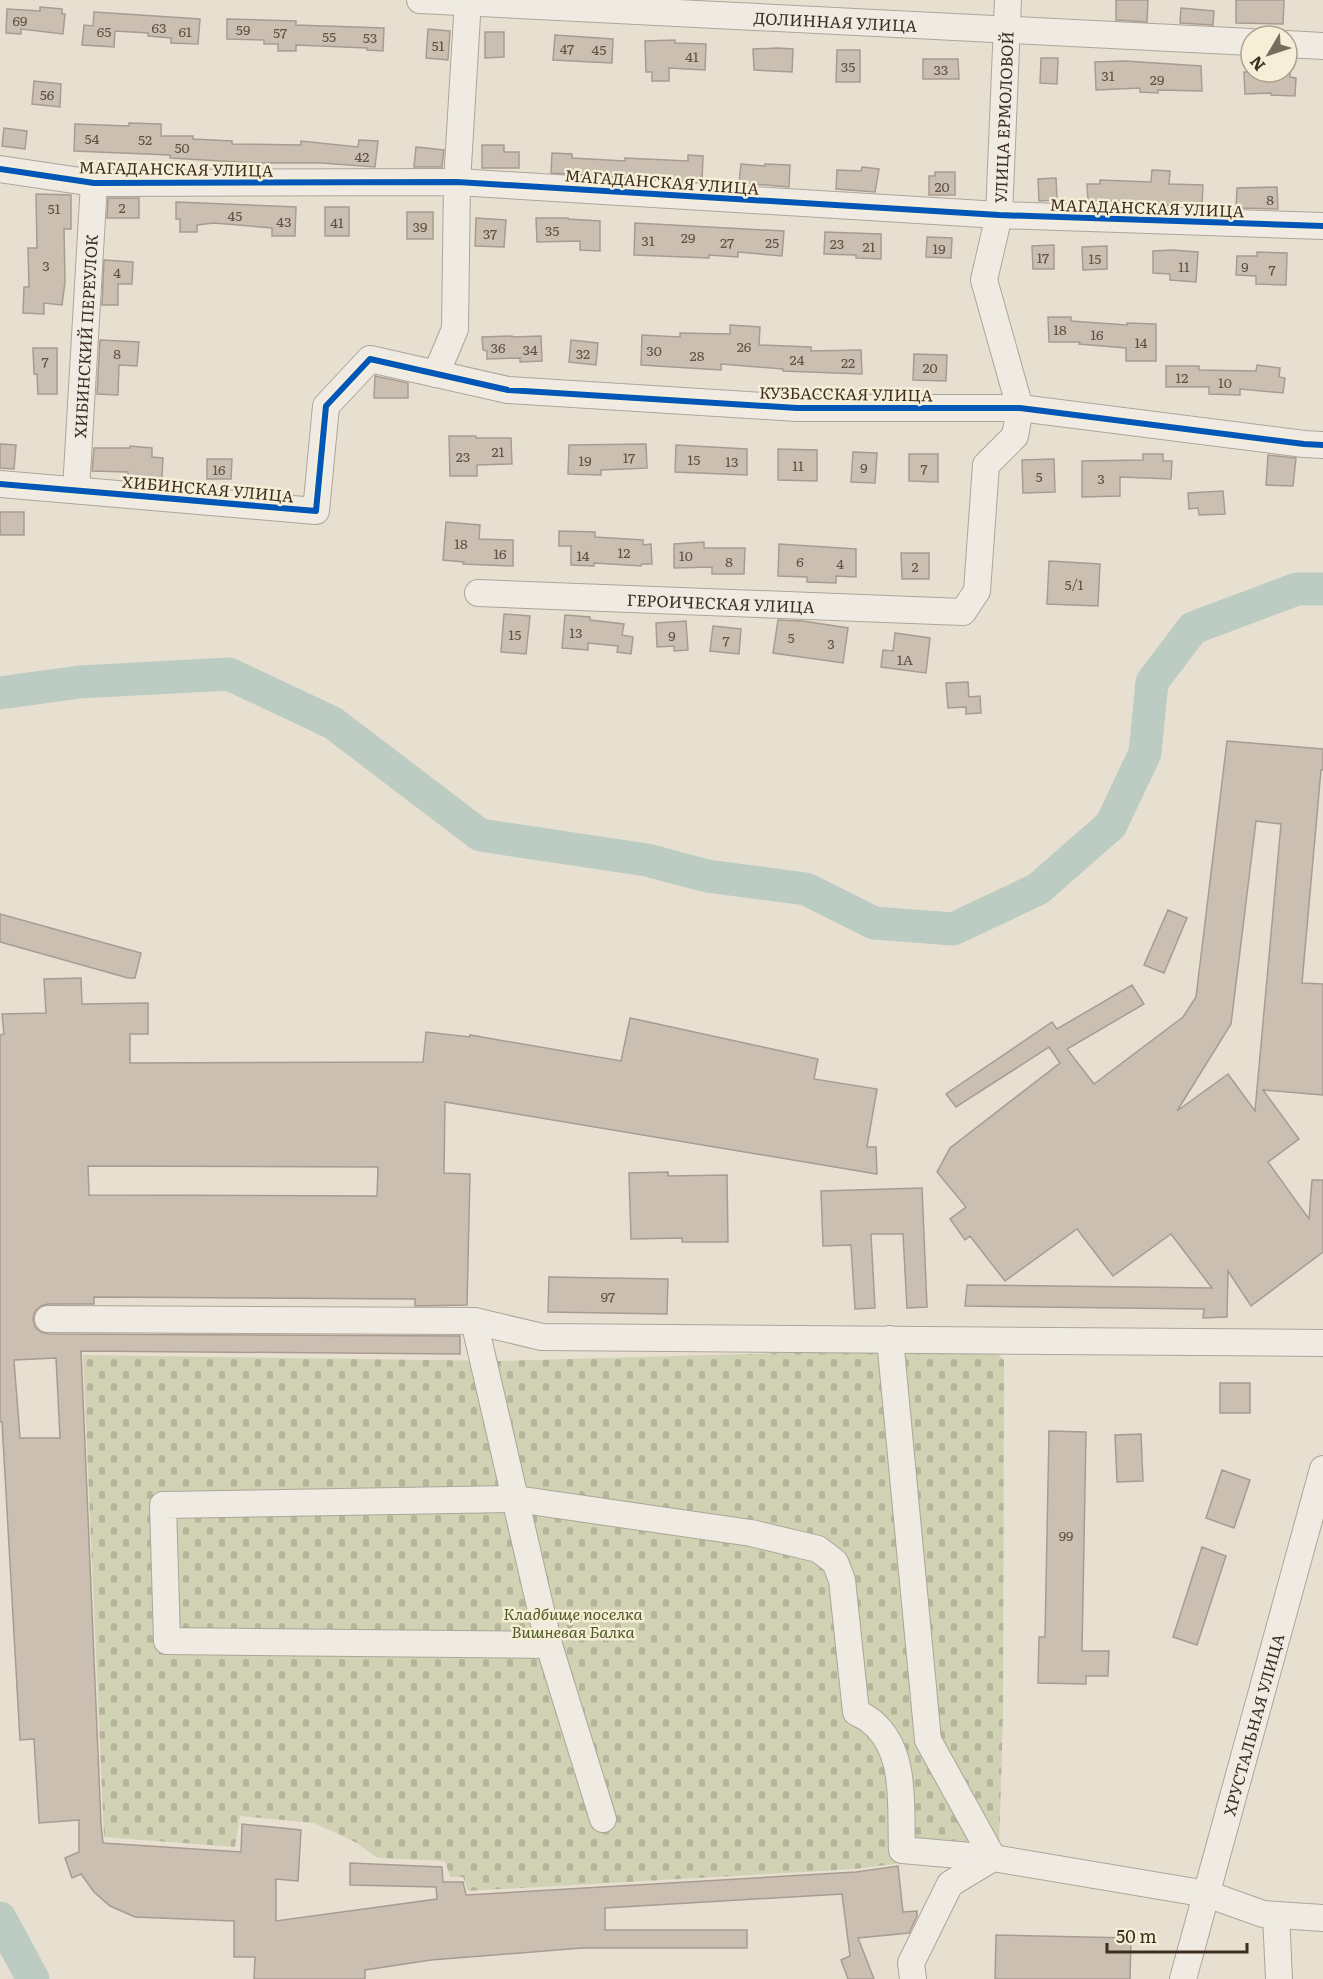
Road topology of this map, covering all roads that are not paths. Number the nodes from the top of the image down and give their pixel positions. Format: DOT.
graph roads {
  1 [pos="420,0"];
  2 [pos="1008,0"];
  3 [pos="468,2"];
  4 [pos="1006,29"];
  5 [pos="1239,41"];
  6 [pos="1299,45"];
  7 [pos="1323,46"];
  8 [pos="0,169"];
  9 [pos="457,182"];
  10 [pos="94,183"];
  11 [pos="999,215"];
  12 [pos="1323,226"];
  13 [pos="370,359"];
  14 [pos="436,374"];
  15 [pos="1020,408"];
  16 [pos="1323,445"];
  17 [pos="0,484"];
  18 [pos="76,490"];
  19 [pos="478,593"];
  20 [pos="48,1319"];
  21 [pos="474,1320"];
  22 [pos="890,1339"];
  23 [pos="1323,1343"];
  24 [pos="1323,1469"];
  25 [pos="516,1499"];
  26 [pos="549,1645"];
  27 [pos="603,1819"];
  28 [pos="993,1858"];
  29 [pos="1207,1894"];
  30 [pos="1276,1915"];
  31 [pos="1323,1918"];
  32 [pos="913,1979"];
  33 [pos="1183,1979"];
  34 [pos="1279,1979"];
  1 -- 3 [label="street, ДОЛИННАЯ УЛИЦА"];
  2 -- 4 [label="street, УЛИЦА ЕРМОЛОВОЙ"];
  3 -- 4 [label="street, ДОЛИННАЯ УЛИЦА"];
  3 -- 9 [label="street"];
  4 -- 5 [label="street, ДОЛИННАЯ УЛИЦА"];
  4 -- 11 [label="street, УЛИЦА ЕРМОЛОВОЙ"];
  6 -- 7 [label="street"];
  8 -- 10 [label="street, МАГАДАНСКАЯ УЛИЦА"];
  9 -- 10 [label="street, МАГАДАНСКАЯ УЛИЦА"];
  9 -- 11 [label="street, МАГАДАНСКАЯ УЛИЦА"];
  9 -- 14 [label="street"];
  10 -- 18 [label="street, ХИБИНСКИЙ ПЕРЕУЛОК"];
  11 -- 12 [label="street, МАГАДАНСКАЯ УЛИЦА"];
  11 -- 15 [label="street, УЛИЦА ЕРМОЛОВОЙ"];
  13 -- 14 [label="street, КУЗБАССКАЯ УЛИЦА"];
  13 -- 18 [label="street, ХИБИНСКАЯ УЛИЦА"];
  14 -- 15 [label="street, КУЗБАССКАЯ УЛИЦА"];
  15 -- 16 [label="street, КУЗБАССКАЯ УЛИЦА"];
  15 -- 19 [label="street, ГЕРОИЧЕСКАЯ УЛИЦА"];
  17 -- 18 [label="street, ХИБИНСКАЯ УЛИЦА"];
  20 -- 21 [label="street"];
  21 -- 22 [label="street"];
  21 -- 25 [label="street"];
  22 -- 23 [label="street"];
  22 -- 28 [label="street"];
  24 -- 29 [label="street, ХРУСТАЛЬНАЯ УЛИЦА"];
  25 -- 26 [label="street"];
  25 -- 26 [label="street"];
  25 -- 28 [label="street"];
  26 -- 27 [label="street"];
  28 -- 29 [label="street"];
  28 -- 32 [label="street"];
  29 -- 30 [label="street"];
  29 -- 33 [label="street, ХРУСТАЛЬНАЯ УЛИЦА"];
  30 -- 31 [label="street"];
  30 -- 34 [label="street"];
}
